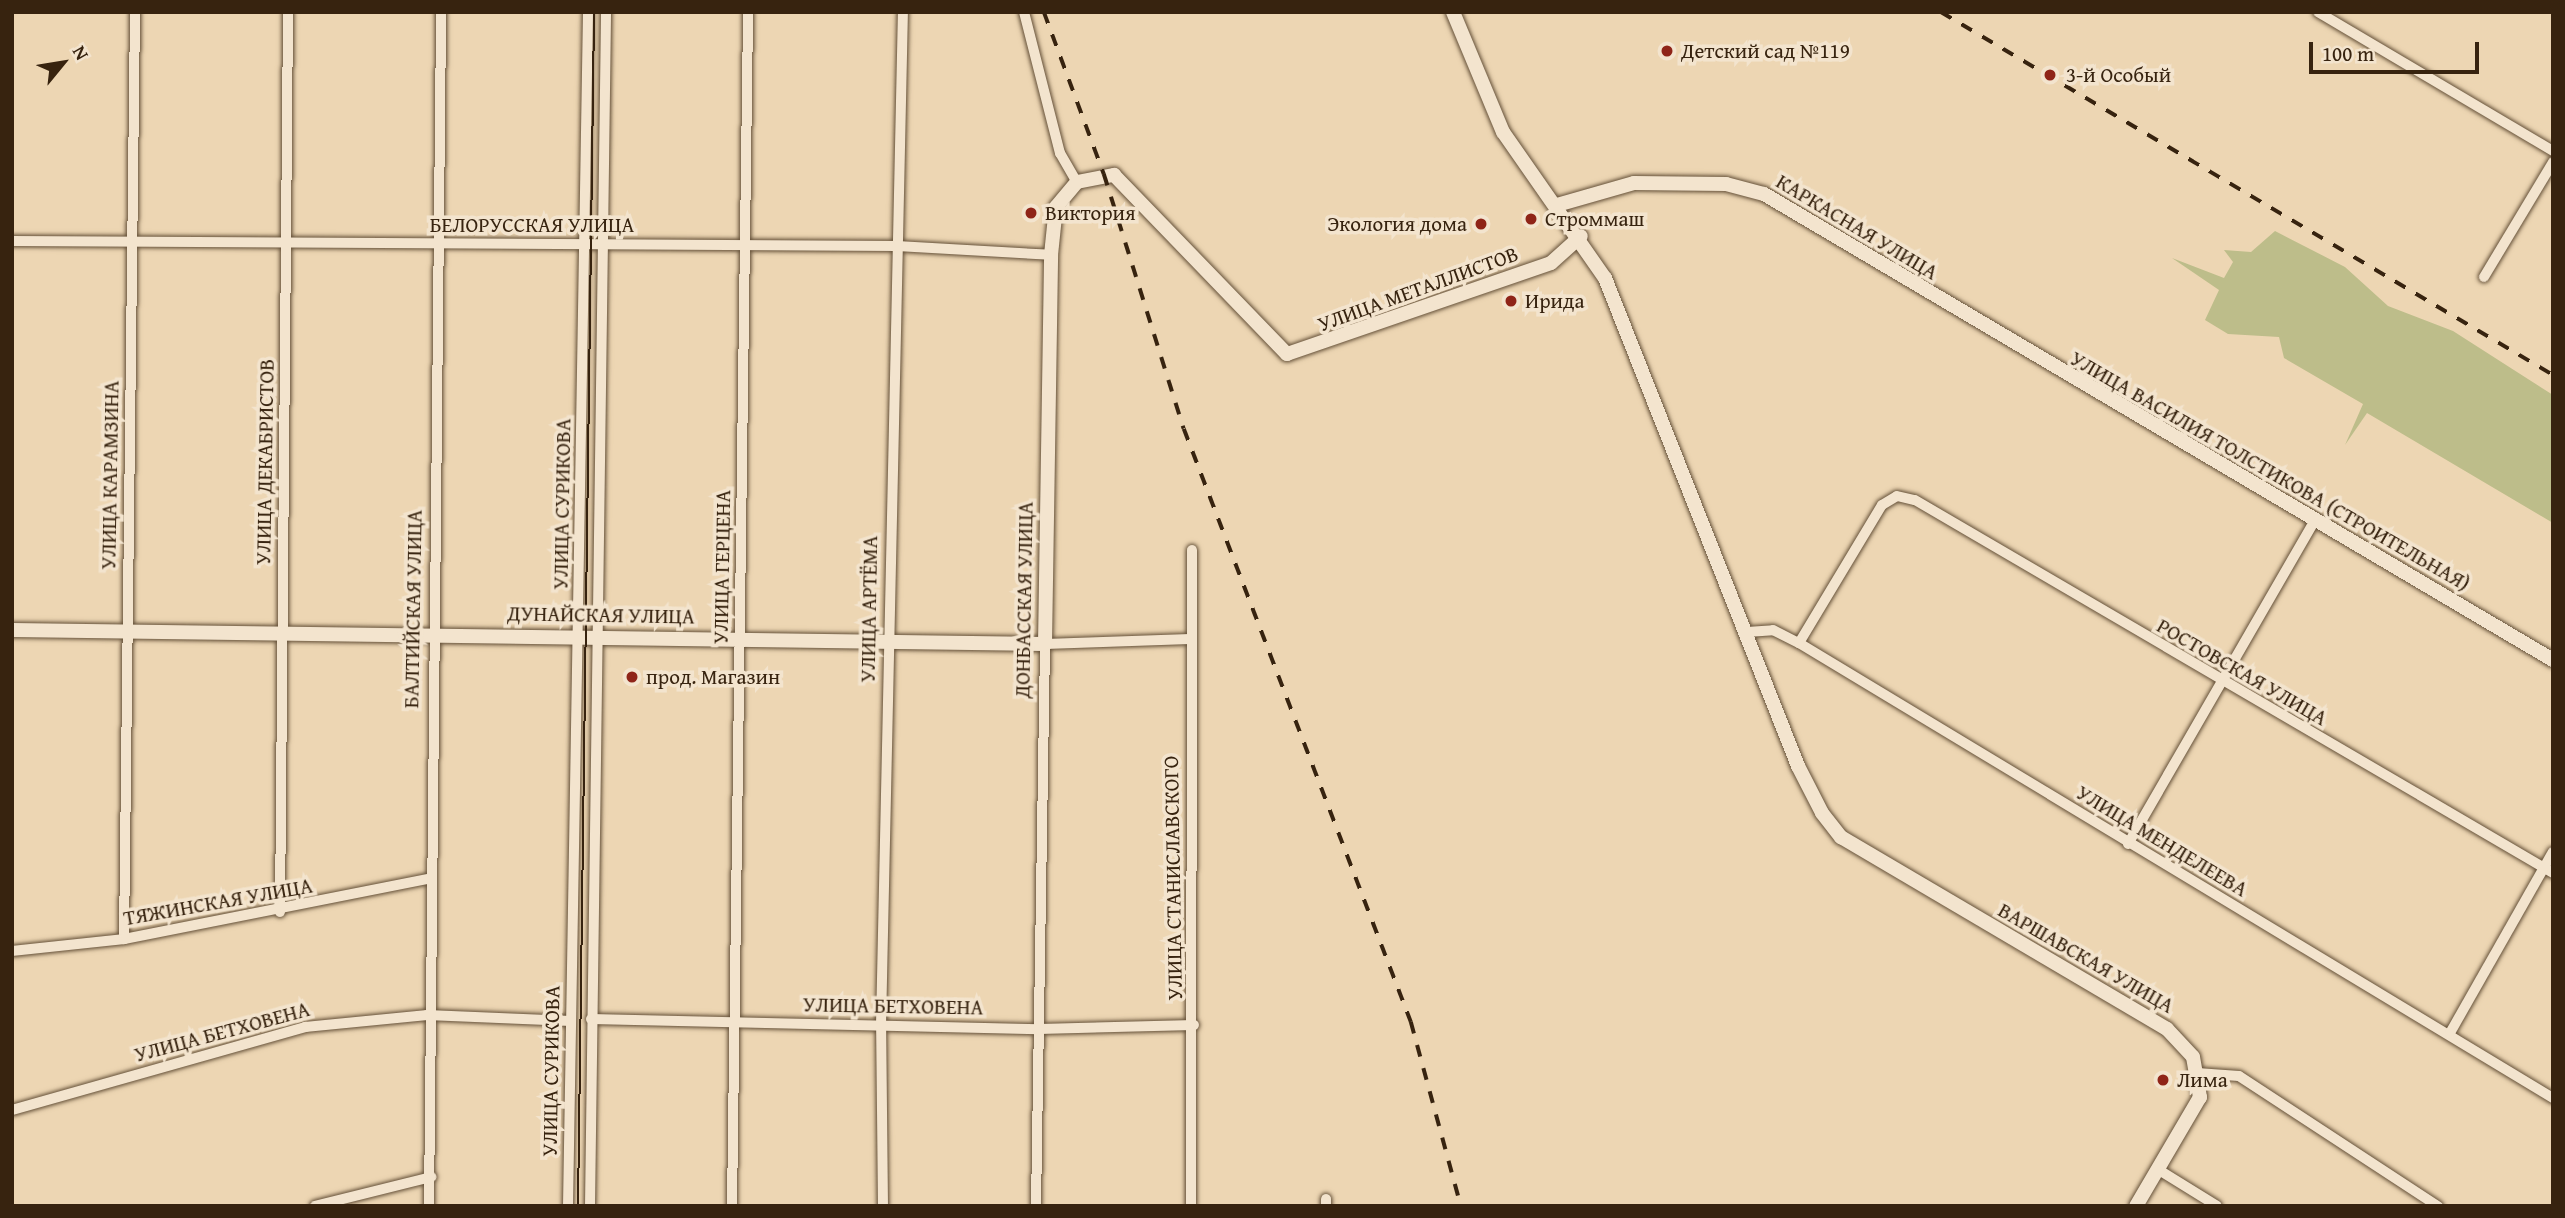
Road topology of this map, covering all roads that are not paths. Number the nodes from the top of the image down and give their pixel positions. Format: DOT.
graph roads {
  1 [pos="135,12"];
  2 [pos="288,12"];
  3 [pos="441,12"];
  4 [pos="588,12"];
  5 [pos="606,12"];
  6 [pos="748,12"];
  7 [pos="903,12"];
  8 [pos="1024,12"];
  9 [pos="1453,12"];
  10 [pos="2318,12"];
  11 [pos="2553,151"];
  12 [pos="2553,162"];
  13 [pos="1077,183"];
  14 [pos="1557,205"];
  15 [pos="1581,236"];
  16 [pos="134,239"];
  17 [pos="289,240"];
  18 [pos="12,241"];
  19 [pos="586,243"];
  20 [pos="441,244"];
  21 [pos="603,244"];
  22 [pos="747,245"];
  23 [pos="897,246"];
  24 [pos="1051,255"];
  25 [pos="2484,277"];
  26 [pos="1967,317"];
  27 [pos="2314,522"];
  28 [pos="1192,550"];
  29 [pos="12,630"];
  30 [pos="125,632"];
  31 [pos="1747,632"];
  32 [pos="280,633"];
  33 [pos="431,635"];
  34 [pos="578,636"];
  35 [pos="596,637"];
  36 [pos="740,637"];
  37 [pos="1190,639"];
  38 [pos="888,640"];
  39 [pos="1799,643"];
  40 [pos="1045,644"];
  41 [pos="2553,660"];
  42 [pos="2224,685"];
  43 [pos="2128,844"];
  44 [pos="2553,852"];
  45 [pos="2548,871"];
  46 [pos="428,879"];
  47 [pos="280,912"];
  48 [pos="124,939"];
  49 [pos="12,951"];
  50 [pos="427,1015"];
  51 [pos="591,1019"];
  52 [pos="571,1021"];
  53 [pos="735,1021"];
  54 [pos="881,1025"];
  55 [pos="1194,1025"];
  56 [pos="1039,1029"];
  57 [pos="2450,1034"];
  58 [pos="2197,1073"];
  59 [pos="2553,1098"];
  60 [pos="12,1110"];
  61 [pos="2159,1170"];
  62 [pos="431,1177"];
  63 [pos="315,1206"];
  64 [pos="429,1206"];
  65 [pos="568,1206"];
  66 [pos="590,1206"];
  67 [pos="732,1206"];
  68 [pos="883,1206"];
  69 [pos="1036,1206"];
  70 [pos="1191,1206"];
  71 [pos="2136,1206"];
  72 [pos="2217,1206"];
  73 [pos="2438,1206"];
  1 -- 16 [label="street, УЛИЦА КАРАМЗИНА"];
  2 -- 17 [label="street, УЛИЦА ДЕКАБРИСТОВ"];
  3 -- 20 [label="street, БАЛТИЙСКАЯ УЛИЦА"];
  4 -- 19 [label="street, УЛИЦА СУРИКОВА"];
  5 -- 21 [label="street, УЛИЦА СУРИКОВА"];
  6 -- 22 [label="street, УЛИЦА ГЕРЦЕНА"];
  7 -- 23 [label="street, УЛИЦА АРТЁМА"];
  8 -- 13 [label="street"];
  9 -- 14 [label="main road"];
  10 -- 11 [label="street"];
  12 -- 25 [label="street"];
  13 -- 15 [label="main road, УЛИЦА МЕТАЛЛИСТОВ"];
  13 -- 24 [label="main road, ДОНБАССКАЯ УЛИЦА"];
  14 -- 15 [label="main road"];
  14 -- 26 [label="main road, КАРКАСНАЯ УЛИЦА"];
  15 -- 31 [label="main road"];
  16 -- 17 [label="street, БЕЛОРУССКАЯ УЛИЦА"];
  16 -- 18 [label="street, БЕЛОРУССКАЯ УЛИЦА"];
  16 -- 30 [label="street, УЛИЦА КАРАМЗИНА"];
  17 -- 20 [label="street, БЕЛОРУССКАЯ УЛИЦА"];
  17 -- 32 [label="street, УЛИЦА ДЕКАБРИСТОВ"];
  19 -- 20 [label="street, БЕЛОРУССКАЯ УЛИЦА"];
  19 -- 21 [label="street, БЕЛОРУССКАЯ УЛИЦА"];
  19 -- 34 [label="street, УЛИЦА СУРИКОВА"];
  20 -- 33 [label="street, БАЛТИЙСКАЯ УЛИЦА"];
  21 -- 22 [label="street, БЕЛОРУССКАЯ УЛИЦА"];
  21 -- 35 [label="street, УЛИЦА СУРИКОВА"];
  22 -- 23 [label="street, БЕЛОРУССКАЯ УЛИЦА"];
  22 -- 36 [label="street, УЛИЦА ГЕРЦЕНА"];
  23 -- 24 [label="street, БЕЛОРУССКАЯ УЛИЦА"];
  23 -- 38 [label="street, УЛИЦА АРТЁМА"];
  24 -- 40 [label="main road, ДОНБАССКАЯ УЛИЦА"];
  26 -- 27 [label="main road, УЛИЦА ВАСИЛИЯ ТОЛСТИКОВА (СТРОИТЕЛЬНАЯ)"];
  27 -- 41 [label="main road, УЛИЦА ВАСИЛИЯ ТОЛСТИКОВА (СТРОИТЕЛЬНАЯ)"];
  27 -- 42 [label="street"];
  28 -- 37 [label="street, УЛИЦА СТАНИСЛАВСКОГО"];
  29 -- 30 [label="main road, ДУНАЙСКАЯ УЛИЦА"];
  30 -- 32 [label="main road, ДУНАЙСКАЯ УЛИЦА"];
  30 -- 48 [label="street, УЛИЦА КАРАМЗИНА"];
  31 -- 39 [label="street, УЛИЦА МЕНДЕЛЕЕВА"];
  31 -- 58 [label="main road, ВАРШАВСКАЯ УЛИЦА"];
  32 -- 33 [label="main road, ДУНАЙСКАЯ УЛИЦА"];
  32 -- 47 [label="street, УЛИЦА ДЕКАБРИСТОВ"];
  33 -- 34 [label="main road, ДУНАЙСКАЯ УЛИЦА"];
  33 -- 46 [label="street, БАЛТИЙСКАЯ УЛИЦА"];
  34 -- 35 [label="main road, ДУНАЙСКАЯ УЛИЦА"];
  34 -- 52 [label="street, УЛИЦА СУРИКОВА"];
  35 -- 36 [label="main road, ДУНАЙСКАЯ УЛИЦА"];
  35 -- 51 [label="street, УЛИЦА СУРИКОВА"];
  36 -- 38 [label="main road, ДУНАЙСКАЯ УЛИЦА"];
  36 -- 53 [label="street, УЛИЦА ГЕРЦЕНА"];
  37 -- 40 [label="street, ДУНАЙСКАЯ УЛИЦА"];
  37 -- 55 [label="street, УЛИЦА СТАНИСЛАВСКОГО"];
  38 -- 40 [label="main road, ДУНАЙСКАЯ УЛИЦА"];
  38 -- 54 [label="street, УЛИЦА АРТЁМА"];
  39 -- 42 [label="street, РОСТОВСКАЯ УЛИЦА"];
  39 -- 43 [label="street, УЛИЦА МЕНДЕЛЕЕВА"];
  40 -- 56 [label="street, ДОНБАССКАЯ УЛИЦА"];
  42 -- 43 [label="street"];
  42 -- 45 [label="street, РОСТОВСКАЯ УЛИЦА"];
  43 -- 57 [label="street, УЛИЦА МЕНДЕЛЕЕВА"];
  44 -- 45 [label="street"];
  45 -- 57 [label="street"];
  46 -- 47 [label="street, ТЯЖИНСКАЯ УЛИЦА"];
  46 -- 50 [label="street, БАЛТИЙСКАЯ УЛИЦА"];
  47 -- 48 [label="street, ТЯЖИНСКАЯ УЛИЦА"];
  48 -- 49 [label="street, ТЯЖИНСКАЯ УЛИЦА"];
  50 -- 52 [label="street, УЛИЦА БЕТХОВЕНА"];
  50 -- 60 [label="street, УЛИЦА БЕТХОВЕНА"];
  50 -- 62 [label="street, БАЛТИЙСКАЯ УЛИЦА"];
  51 -- 53 [label="street, УЛИЦА БЕТХОВЕНА"];
  51 -- 66 [label="street, УЛИЦА СУРИКОВА"];
  52 -- 65 [label="street, УЛИЦА СУРИКОВА"];
  53 -- 54 [label="street, УЛИЦА БЕТХОВЕНА"];
  53 -- 67 [label="street, УЛИЦА ГЕРЦЕНА"];
  54 -- 56 [label="street, УЛИЦА БЕТХОВЕНА"];
  54 -- 68 [label="street, УЛИЦА АРТЁМА"];
  55 -- 56 [label="street, УЛИЦА БЕТХОВЕНА"];
  55 -- 70 [label="street, УЛИЦА СТАНИСЛАВСКОГО"];
  56 -- 69 [label="street, ДОНБАССКАЯ УЛИЦА"];
  57 -- 59 [label="street, УЛИЦА МЕНДЕЛЕЕВА"];
  58 -- 61 [label="main road"];
  58 -- 73 [label="street"];
  61 -- 71 [label="main road"];
  61 -- 72 [label="street"];
  62 -- 63 [label="street"];
  62 -- 64 [label="street, БАЛТИЙСКАЯ УЛИЦА"];
}
